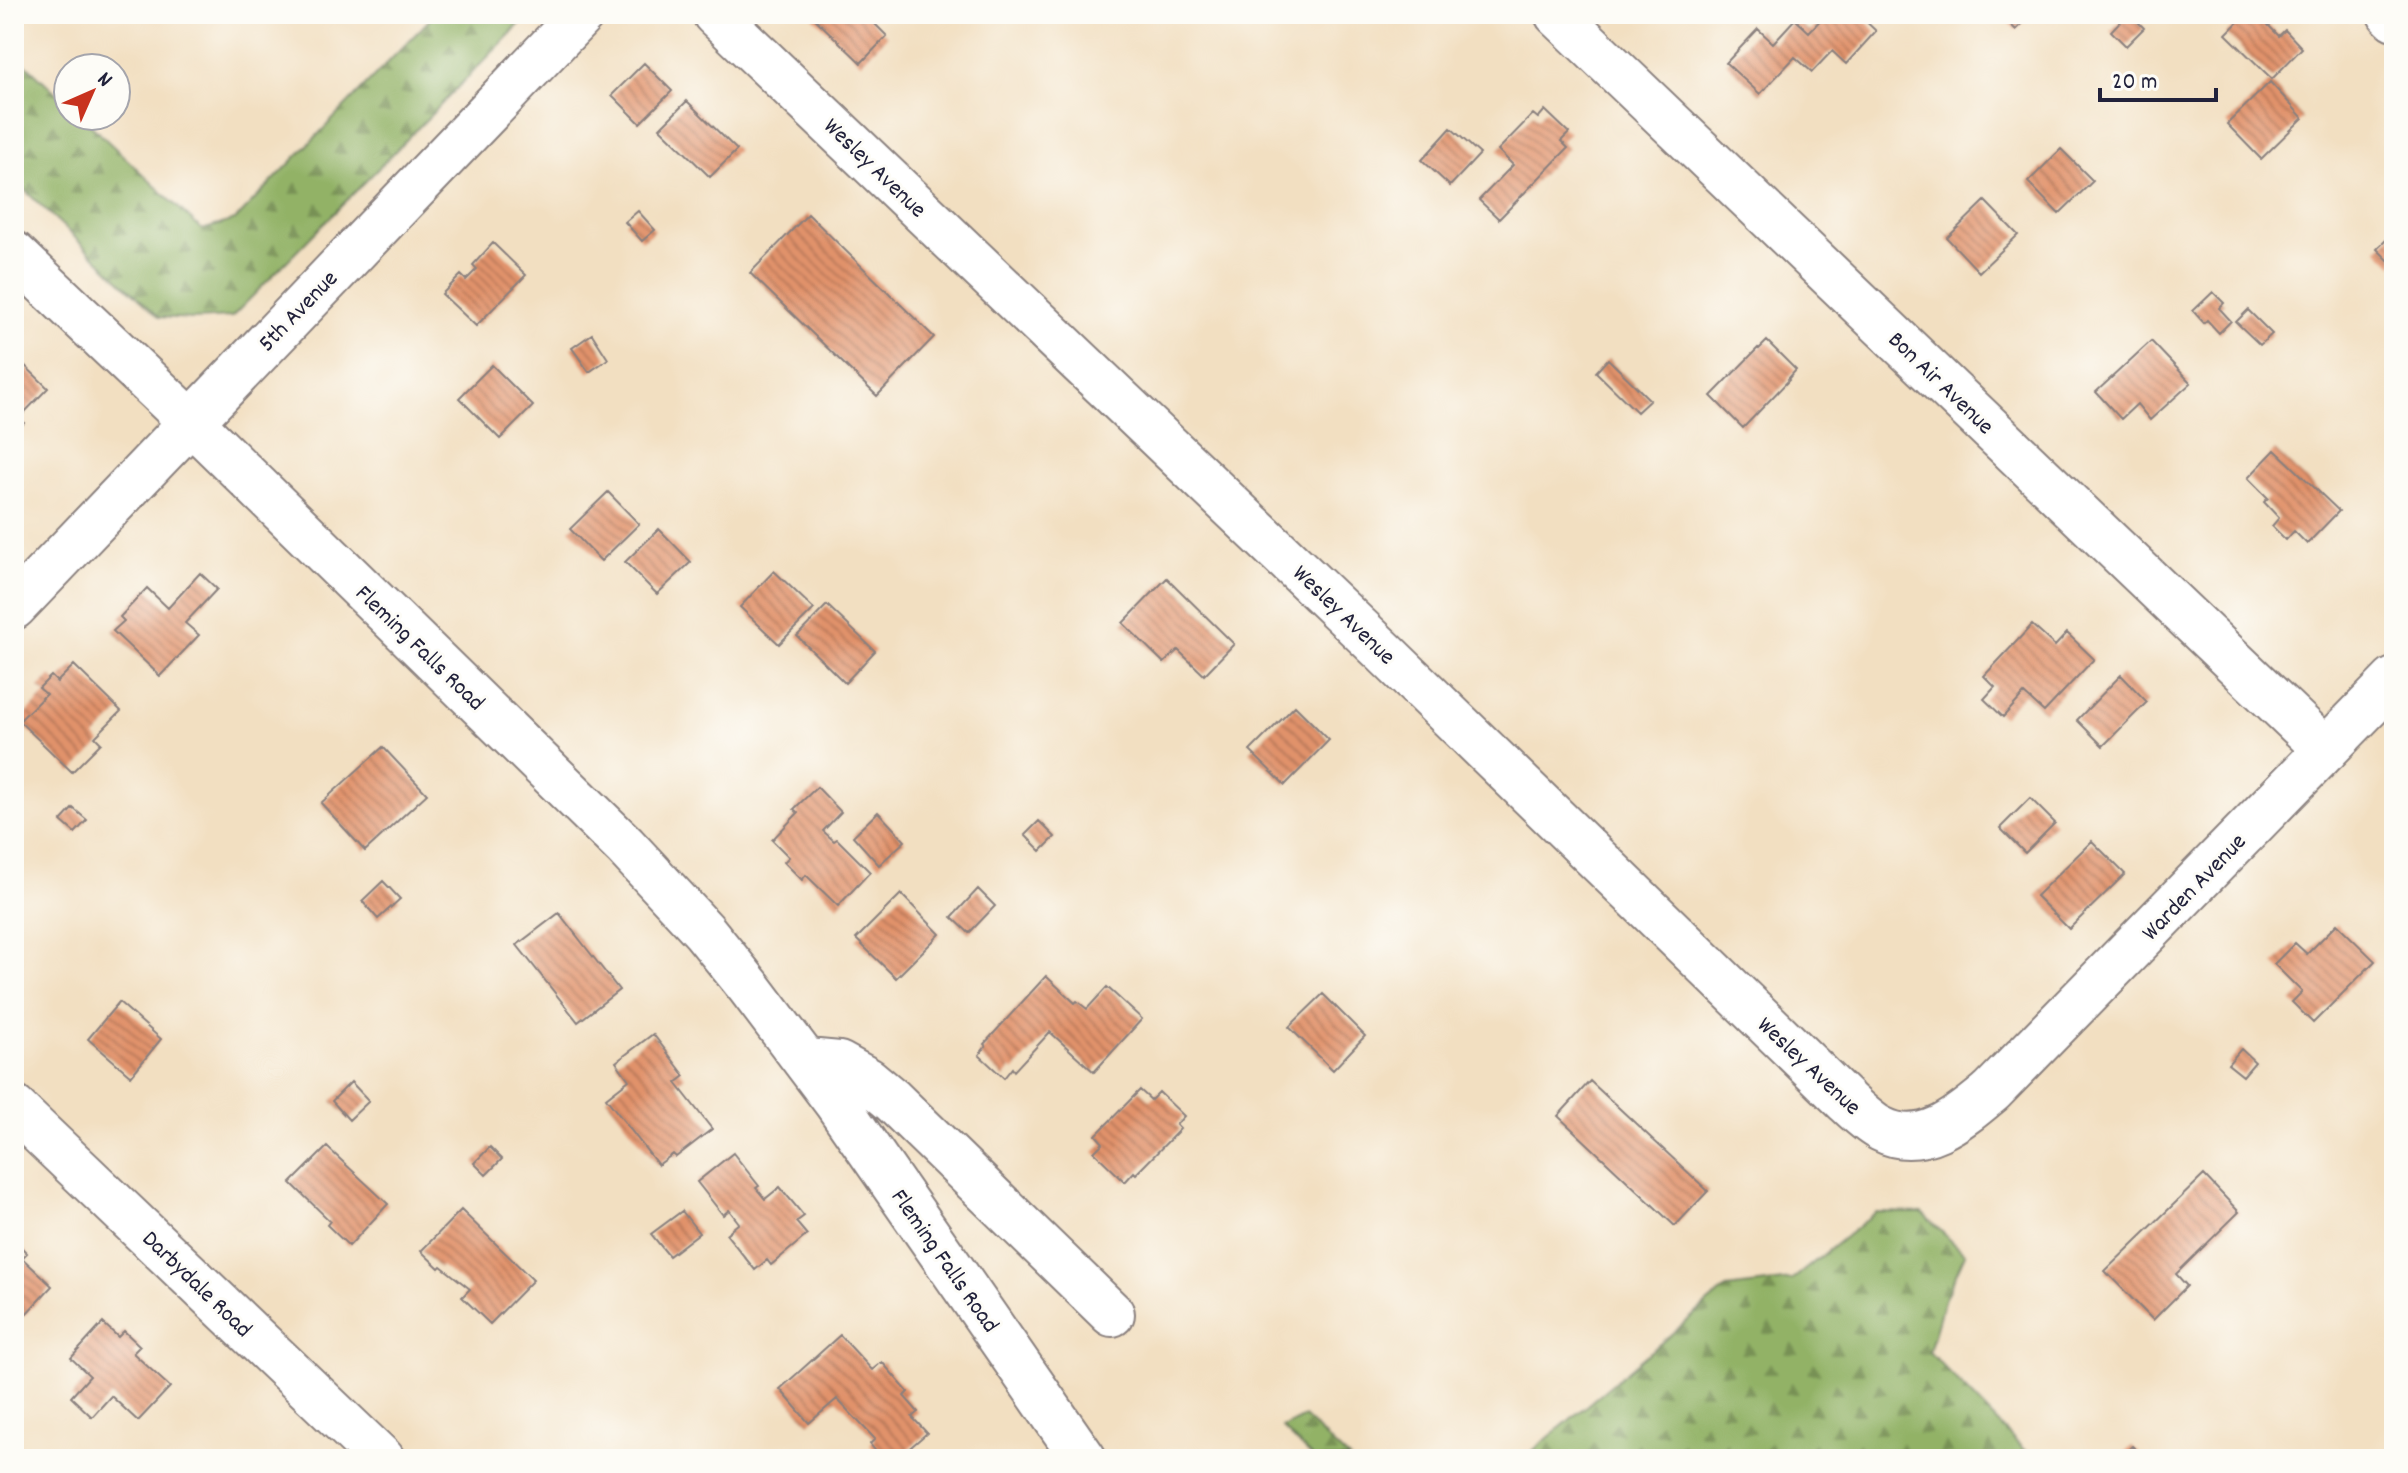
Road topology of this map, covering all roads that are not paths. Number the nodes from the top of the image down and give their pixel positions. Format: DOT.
graph roads {
  1 [pos="582,14"];
  2 [pos="715,14"];
  3 [pos="1557,14"];
  4 [pos="20,270"];
  5 [pos="191,422"];
  6 [pos="14,607"];
  7 [pos="2394,680"];
  8 [pos="2326,750"];
  9 [pos="807,1061"];
  10 [pos="1992,1091"];
  11 [pos="14,1108"];
  12 [pos="1112,1314"];
  13 [pos="382,1459"];
  14 [pos="1084,1459"];
  1 -- 5 [label="street, 5th Avenue"];
  2 -- 10 [label="street, Wesley Avenue"];
  3 -- 8 [label="street, Bon Air Avenue"];
  4 -- 5 [label="street, Fleming Falls Road"];
  5 -- 6 [label="street, 5th Avenue"];
  5 -- 9 [label="street, Fleming Falls Road"];
  7 -- 8 [label="street, Warden Avenue"];
  8 -- 10 [label="street, Warden Avenue"];
  9 -- 12 [label="street"];
  9 -- 14 [label="street, Fleming Falls Road"];
  11 -- 13 [label="street, Darbydale Road"];
}
